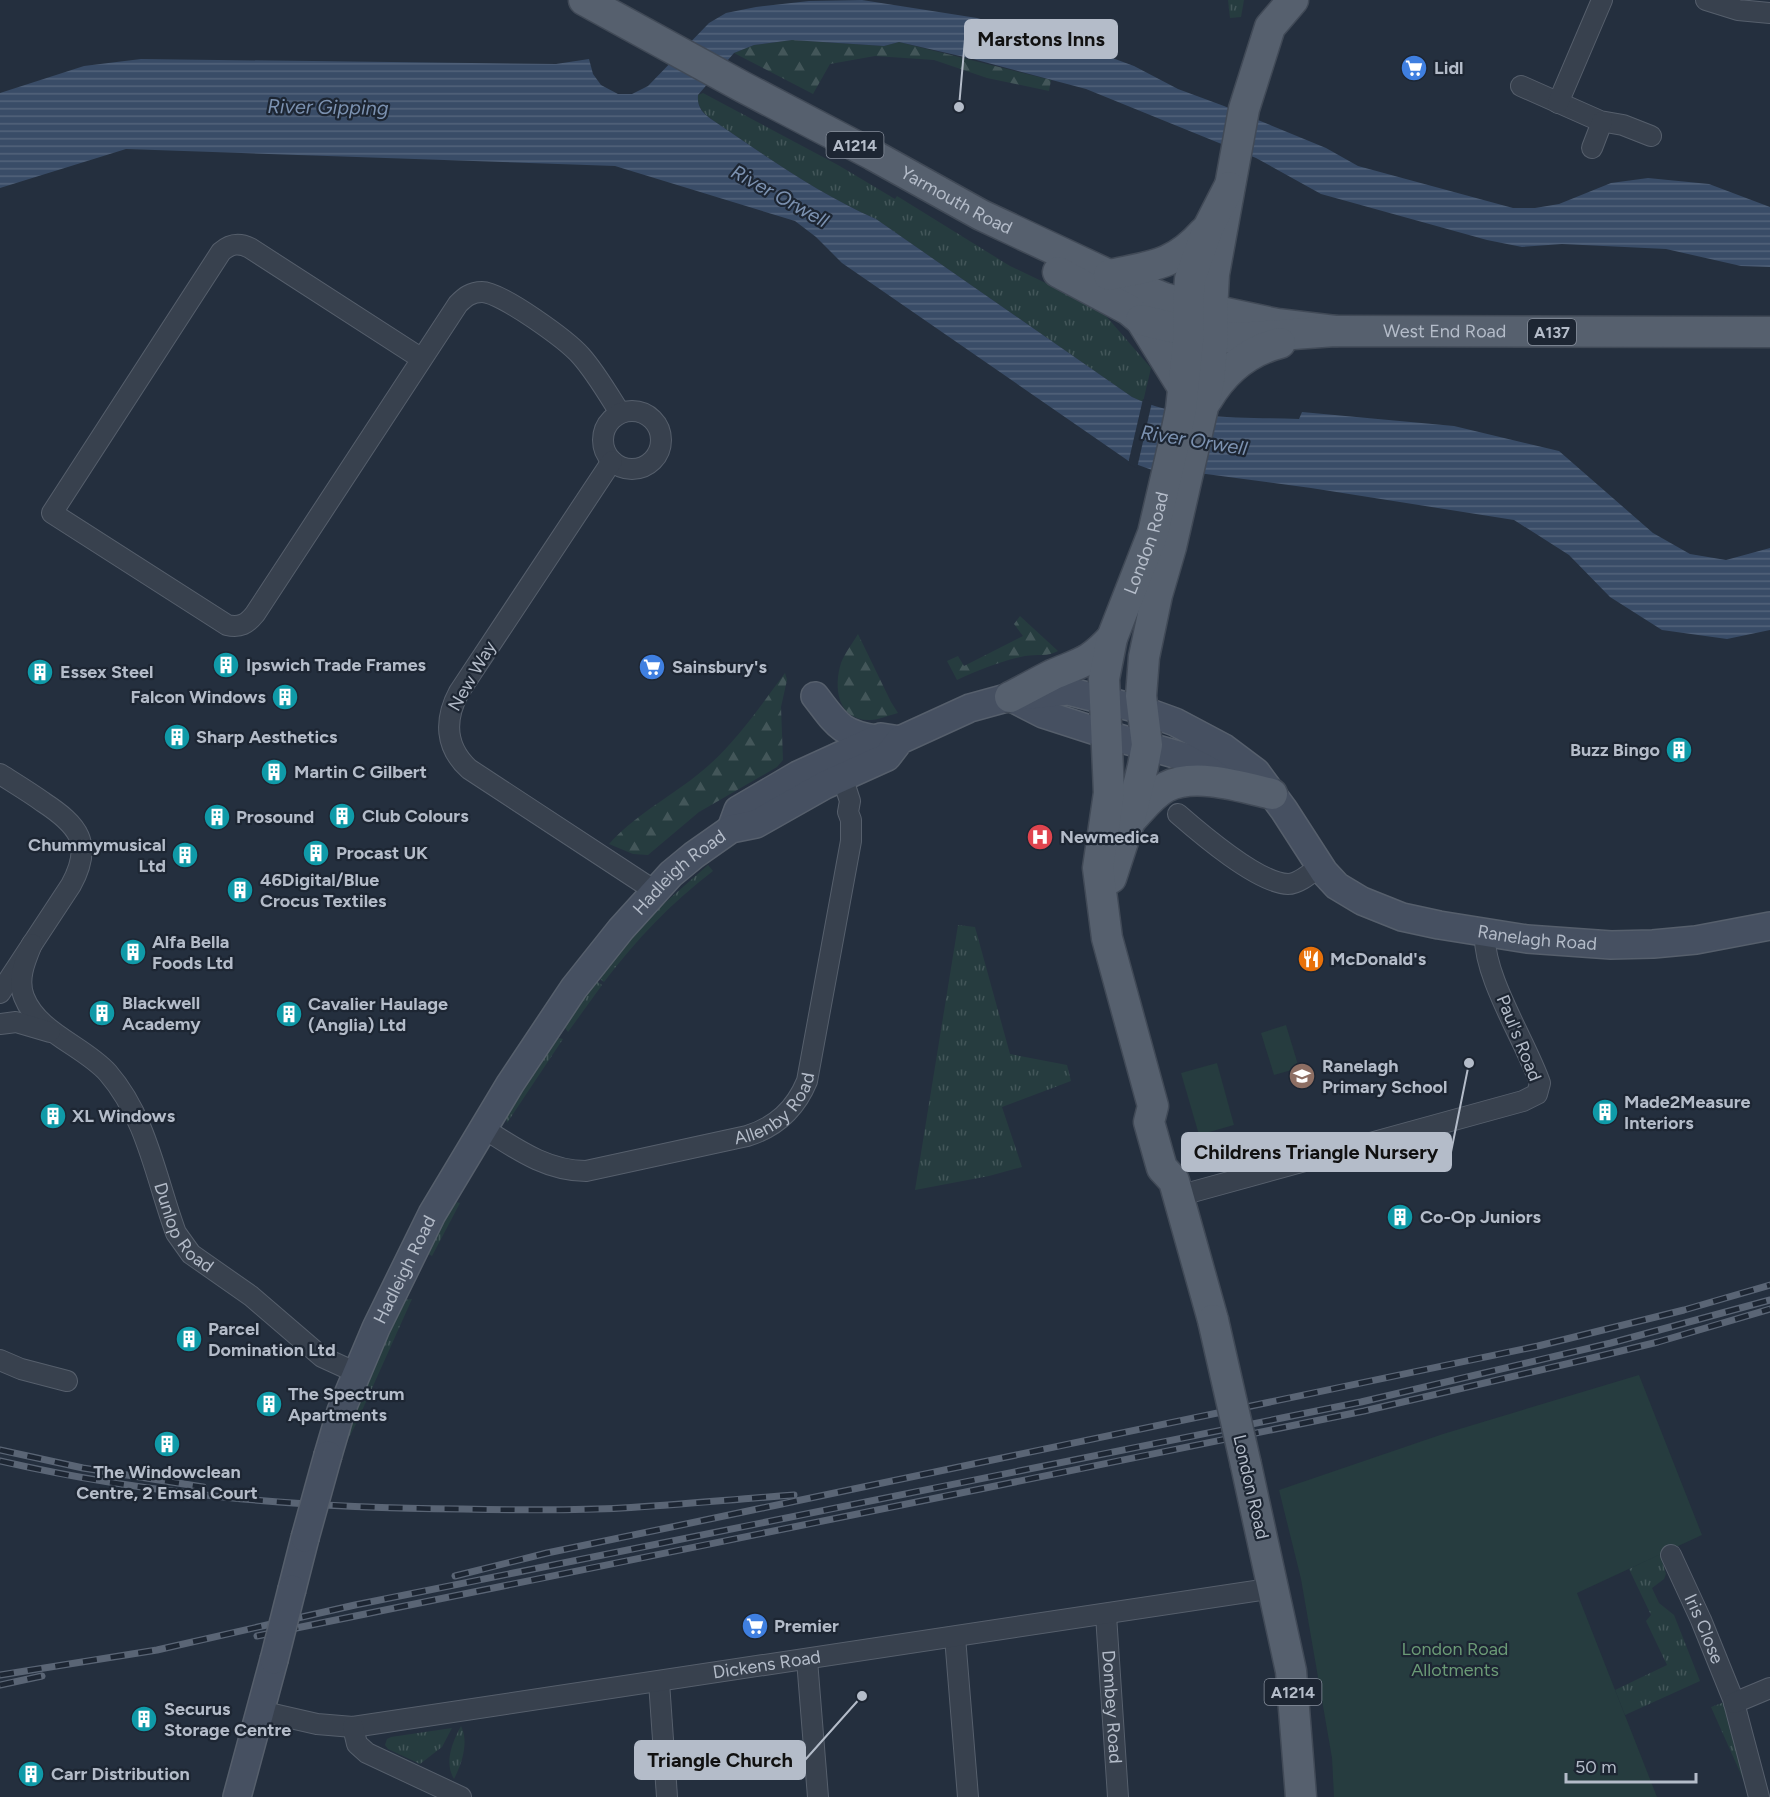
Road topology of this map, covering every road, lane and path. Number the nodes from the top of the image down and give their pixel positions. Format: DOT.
graph roads {
  1 [pos="584,0"];
  2 [pos="1293,0"];
  3 [pos="1602,0"];
  4 [pos="1706,0"];
  5 [pos="1770,13"];
  6 [pos="1270,14"];
  7 [pos="1521,86"];
  8 [pos="1558,103"];
  9 [pos="1602,122"];
  10 [pos="1651,136"];
  11 [pos="1592,148"];
  12 [pos="1231,173"];
  13 [pos="981,215"];
  14 [pos="1208,228"];
  15 [pos="1109,275"];
  16 [pos="1141,320"];
  17 [pos="1200,321"];
  18 [pos="1335,331"];
  19 [pos="1770,332"];
  20 [pos="422,359"];
  21 [pos="1188,402"];
  22 [pos="620,413"];
  23 [pos="612,461"];
  24 [pos="1176,481"];
  25 [pos="1112,638"];
  26 [pos="814,696"];
  27 [pos="1010,697"];
  28 [pos="1105,700"];
  29 [pos="1142,710"];
  30 [pos="1108,735"];
  31 [pos="888,740"];
  32 [pos="1147,745"];
  33 [pos="829,772"];
  34 [pos="0,774"];
  35 [pos="1264,789"];
  36 [pos="1178,814"];
  37 [pos="1129,822"];
  38 [pos="1320,866"];
  39 [pos="655,891"];
  40 [pos="1104,904"];
  41 [pos="1770,926"];
  42 [pos="1485,933"];
  43 [pos="32,944"];
  44 [pos="0,993"];
  45 [pos="0,1024"];
  46 [pos="61,1037"];
  47 [pos="483,1128"];
  48 [pos="1176,1188"];
  49 [pos="0,1359"];
  50 [pos="357,1373"];
  51 [pos="67,1381"];
  52 [pos="1671,1556"];
  53 [pos="1274,1588"];
  54 [pos="1106,1615"];
  55 [pos="956,1637"];
  56 [pos="807,1660"];
  57 [pos="658,1682"];
  58 [pos="1770,1688"];
  59 [pos="1734,1703"];
  60 [pos="260,1711"];
  61 [pos="352,1727"];
  62 [pos="237,1797"];
  63 [pos="461,1797"];
  64 [pos="667,1797"];
  65 [pos="818,1797"];
  66 [pos="968,1797"];
  67 [pos="1118,1797"];
  68 [pos="1301,1797"];
  69 [pos="1759,1797"];
  1 -- 13 [label="main road, Yarmouth Road / A1214"];
  2 -- 6 [label="main road, London Road"];
  3 -- 8 [label="street"];
  4 -- 5 [label="street"];
  6 -- 12 [label="main road, London Road"];
  7 -- 8 [label="street"];
  8 -- 9 [label="street"];
  9 -- 10 [label="street"];
  9 -- 11 [label="street"];
  12 -- 14 [label="main road, London Road"];
  12 -- 17 [label="main road, London Road"];
  13 -- 15 [label="main road, Yarmouth Road / A1214"];
  13 -- 16 [label="main road, A1214"];
  14 -- 15 [label="main road"];
  14 -- 17 [label="main road, London Road"];
  15 -- 17 [label="main road, Yarmouth Road / A1214"];
  16 -- 17 [label="main road, West End Road / A1214"];
  16 -- 21 [label="main road"];
  17 -- 18 [label="main road, West End Road / A137"];
  17 -- 21 [label="main road, London Road"];
  18 -- 19 [label="main road, West End Road / A137"];
  18 -- 21 [label="main road"];
  20 -- 20 [label="street"];
  20 -- 22 [label="street"];
  21 -- 24 [label="main road, London Road"];
  22 -- 23 [label="street"];
  22 -- 23 [label="street"];
  23 -- 39 [label="street, New Way"];
  24 -- 25 [label="main road, London Road"];
  24 -- 29 [label="main road, London Road"];
  25 -- 27 [label="main road"];
  25 -- 28 [label="main road, London Road"];
  26 -- 31 [label="street"];
  27 -- 28 [label="street, Hadleigh Road"];
  27 -- 30 [label="street"];
  27 -- 31 [label="street, Hadleigh Road"];
  28 -- 29 [label="street, Hadleigh Road"];
  28 -- 30 [label="main road, London Road"];
  29 -- 32 [label="main road, London Road"];
  29 -- 35 [label="street, Ranelagh Road"];
  30 -- 32 [label="street"];
  30 -- 40 [label="main road, London Road"];
  31 -- 33 [label="street, Hadleigh Road"];
  32 -- 35 [label="street"];
  32 -- 37 [label="main road, London Road"];
  33 -- 39 [label="street, Hadleigh Road"];
  33 -- 47 [label="street, Allenby Road"];
  34 -- 43 [label="street"];
  35 -- 37 [label="main road"];
  35 -- 38 [label="street, Ranelagh Road"];
  36 -- 38 [label="street"];
  37 -- 40 [label="main road, London Road"];
  38 -- 42 [label="street, Ranelagh Road"];
  39 -- 47 [label="street, Hadleigh Road"];
  40 -- 48 [label="main road, London Road"];
  41 -- 42 [label="street, Ranelagh Road"];
  42 -- 48 [label="street, Paul's Road"];
  43 -- 44 [label="street"];
  43 -- 46 [label="street, Dunlop Road"];
  45 -- 46 [label="street, Dunlop Road"];
  46 -- 50 [label="street, Dunlop Road"];
  47 -- 50 [label="street, Hadleigh Road"];
  48 -- 53 [label="main road, London Road / A1214, bridge"];
  49 -- 51 [label="street"];
  50 -- 60 [label="street, Hadleigh Road, bridge"];
  52 -- 59 [label="street, Iris Close"];
  53 -- 54 [label="street, Dickens Road"];
  53 -- 68 [label="main road, London Road / A1214"];
  54 -- 55 [label="street, Dickens Road"];
  54 -- 67 [label="street, Dombey Road"];
  55 -- 56 [label="street, Dickens Road"];
  55 -- 66 [label="street"];
  56 -- 57 [label="street, Dickens Road"];
  56 -- 65 [label="street"];
  57 -- 61 [label="street, Dickens Road"];
  57 -- 64 [label="street"];
  58 -- 59 [label="street"];
  59 -- 69 [label="street, Iris Close"];
  60 -- 61 [label="street, Dickens Road"];
  60 -- 62 [label="street, Hadleigh Road"];
  61 -- 63 [label="street"];
}
